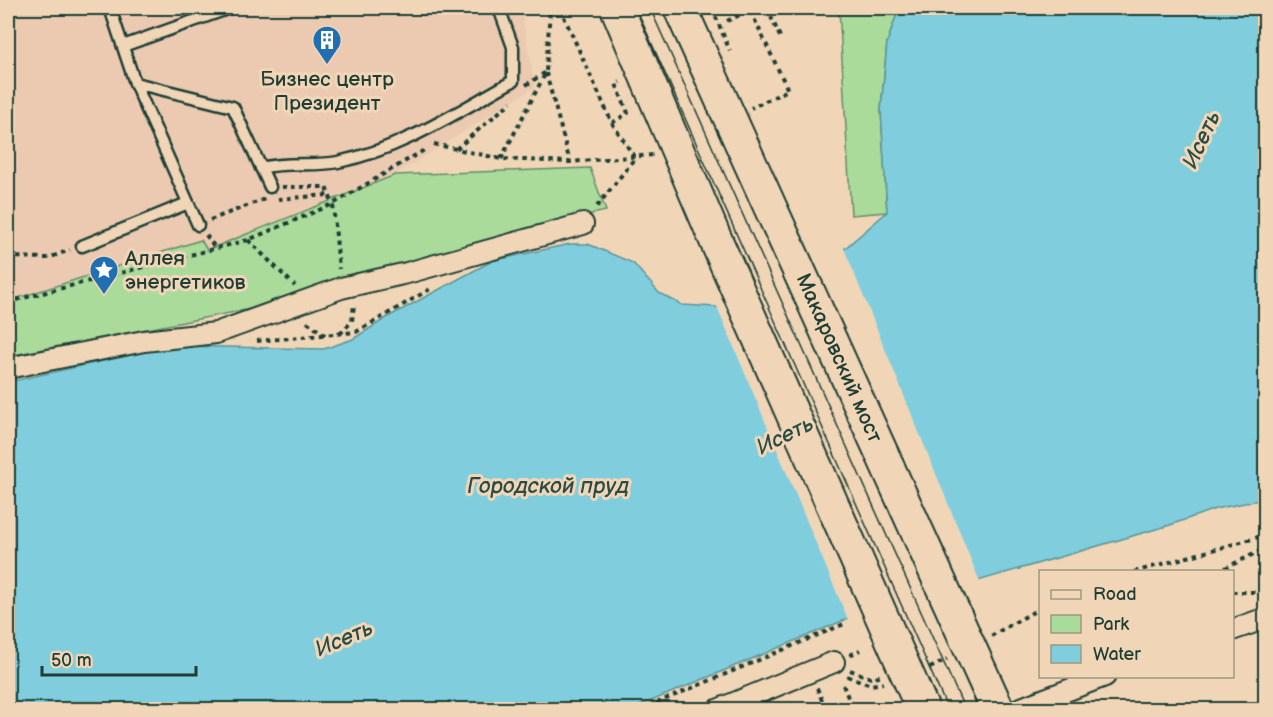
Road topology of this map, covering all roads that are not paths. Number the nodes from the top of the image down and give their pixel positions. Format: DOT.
graph roads {
  1 [pos="110,8"];
  2 [pos="230,8"];
  3 [pos="494,8"];
  4 [pos="617,8"];
  5 [pos="680,8"];
  6 [pos="123,46"];
  7 [pos="135,82"];
  8 [pos="261,168"];
  9 [pos="270,187"];
  10 [pos="188,203"];
  11 [pos="583,224"];
  12 [pos="198,225"];
  13 [pos="82,246"];
  14 [pos="8,368"];
  15 [pos="1266,618"];
  16 [pos="1234,630"];
  17 [pos="834,662"];
  18 [pos="1101,678"];
  19 [pos="717,710"];
  20 [pos="923,710"];
  21 [pos="998,710"];
  22 [pos="1016,710"];
  1 -- 6 [label="lane"];
  2 -- 6 [label="lane"];
  3 -- 8 [label="lane"];
  4 -- 20 [label="main road, bridge"];
  5 -- 21 [label="main road, Макаровский мост, bridge"];
  6 -- 7 [label="lane"];
  7 -- 8 [label="lane"];
  7 -- 10 [label="lane"];
  8 -- 9 [label="lane"];
  10 -- 12 [label="lane"];
  10 -- 13 [label="lane"];
  11 -- 14 [label="street"];
  15 -- 16 [label="street"];
  17 -- 19 [label="street"];
  18 -- 22 [label="street"];
}
